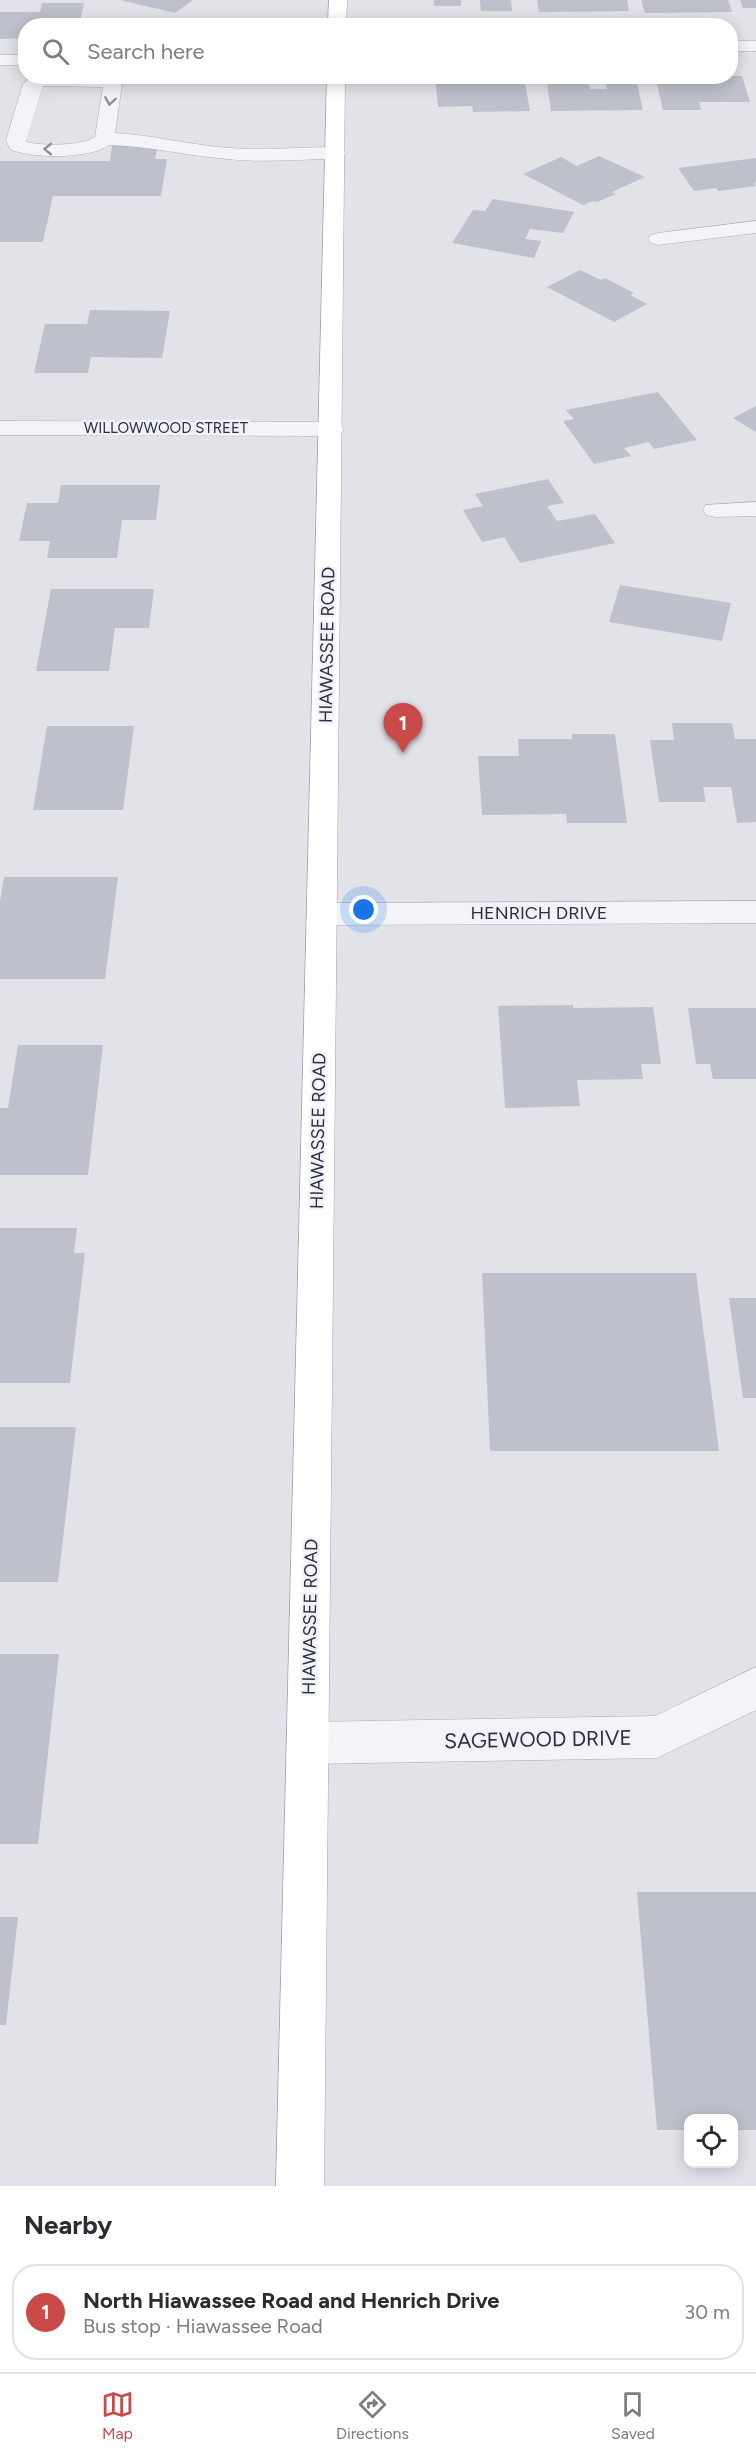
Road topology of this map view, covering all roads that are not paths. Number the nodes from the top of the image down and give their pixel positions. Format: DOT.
graph roads {
  1 [pos="338,0"];
  2 [pos="337,18"];
  3 [pos="738,46"];
  4 [pos="756,46"];
  5 [pos="0,60"];
  6 [pos="18,60"];
  7 [pos="32,84"];
  8 [pos="112,84"];
  9 [pos="336,84"];
  10 [pos="104,139"];
  11 [pos="335,153"];
  12 [pos="756,227"];
  13 [pos="658,238"];
  14 [pos="0,428"];
  15 [pos="332,429"];
  16 [pos="756,509"];
  17 [pos="715,510"];
  18 [pos="756,912"];
  19 [pos="322,914"];
  20 [pos="756,1688"];
  21 [pos="308,1743"];
  22 [pos="300,2186"];
  1 -- 2 [label="main road"];
  3 -- 4 [label="street"];
  5 -- 6 [label="street"];
  10 -- 7 [label="street, one-way"];
  8 -- 10 [label="street, one-way"];
  9 -- 11 [label="main road, HIAWASSEE ROAD"];
  10 -- 11 [label="street"];
  11 -- 15 [label="main road, HIAWASSEE ROAD"];
  12 -- 13 [label="street"];
  14 -- 15 [label="street, WILLOWWOOD STREET"];
  15 -- 19 [label="main road, HIAWASSEE ROAD"];
  16 -- 17 [label="street"];
  18 -- 19 [label="street, HENRICH DRIVE"];
  19 -- 21 [label="main road, HIAWASSEE ROAD"];
  20 -- 21 [label="street, SAGEWOOD DRIVE"];
  21 -- 22 [label="main road, HIAWASSEE ROAD"];
}
